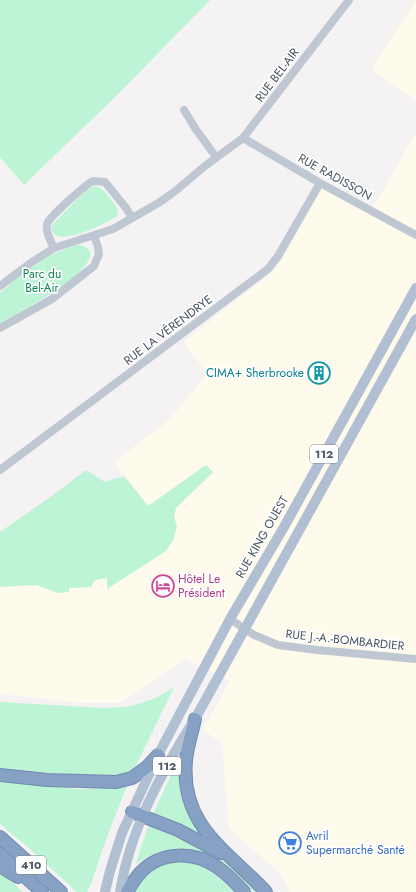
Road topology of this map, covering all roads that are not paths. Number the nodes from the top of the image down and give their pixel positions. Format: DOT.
graph roads {
  1 [pos="349,0"];
  2 [pos="184,110"];
  3 [pos="243,138"];
  4 [pos="216,157"];
  5 [pos="320,183"];
  6 [pos="132,218"];
  7 [pos="416,235"];
  8 [pos="94,236"];
  9 [pos="54,248"];
  10 [pos="0,286"];
  11 [pos="416,288"];
  12 [pos="416,319"];
  13 [pos="0,328"];
  14 [pos="0,470"];
  15 [pos="230,619"];
  16 [pos="244,629"];
  17 [pos="416,659"];
  18 [pos="195,719"];
  19 [pos="158,755"];
  20 [pos="0,775"];
  21 [pos="138,814"];
  22 [pos="0,837"];
  23 [pos="0,854"];
  24 [pos="227,856"];
  25 [pos="0,866"];
  26 [pos="41,891"];
  27 [pos="61,892"];
  28 [pos="105,892"];
  29 [pos="120,892"];
  30 [pos="127,892"];
  31 [pos="244,892"];
  32 [pos="266,892"];
  1 -- 3 [label="street, RUE BEL-AIR"];
  2 -- 4 [label="street"];
  3 -- 4 [label="street, RUE BEL-AIR"];
  3 -- 5 [label="street, RUE RADISSON"];
  4 -- 6 [label="street, RUE BEL-AIR"];
  5 -- 7 [label="street, RUE RADISSON"];
  5 -- 14 [label="street, RUE LA VÉRENDRYE"];
  6 -- 8 [label="street, RUE BEL-AIR"];
  6 -- 9 [label="street"];
  8 -- 9 [label="street, RUE BEL-AIR"];
  8 -- 13 [label="street"];
  9 -- 10 [label="street, RUE BEL-AIR"];
  11 -- 15 [label="main road, RUE KING OUEST / 112"];
  12 -- 16 [label="main road, RUE KING OUEST / 112"];
  15 -- 16 [label="street, RUE J.-A.-BOMBARDIER"];
  15 -- 19 [label="main road, RUE KING OUEST / 112"];
  16 -- 17 [label="street, RUE J.-A.-BOMBARDIER"];
  16 -- 18 [label="main road, RUE KING OUEST / 112"];
  18 -- 21 [label="main road, RUE KING OUEST / 112"];
  18 -- 24 [label="highway"];
  19 -- 20 [label="highway"];
  19 -- 21 [label="main road, RUE KING OUEST / 112"];
  21 -- 24 [label="highway"];
  21 -- 28 [label="main road, RUE KING OUEST / 112"];
  21 -- 29 [label="main road, RUE KING OUEST / 112"];
  22 -- 27 [label="highway, 410"];
  23 -- 26 [label="highway, 410"];
  24 -- 32 [label="highway"];
  25 -- 26 [label="highway"];
  30 -- 31 [label="highway"];
}
